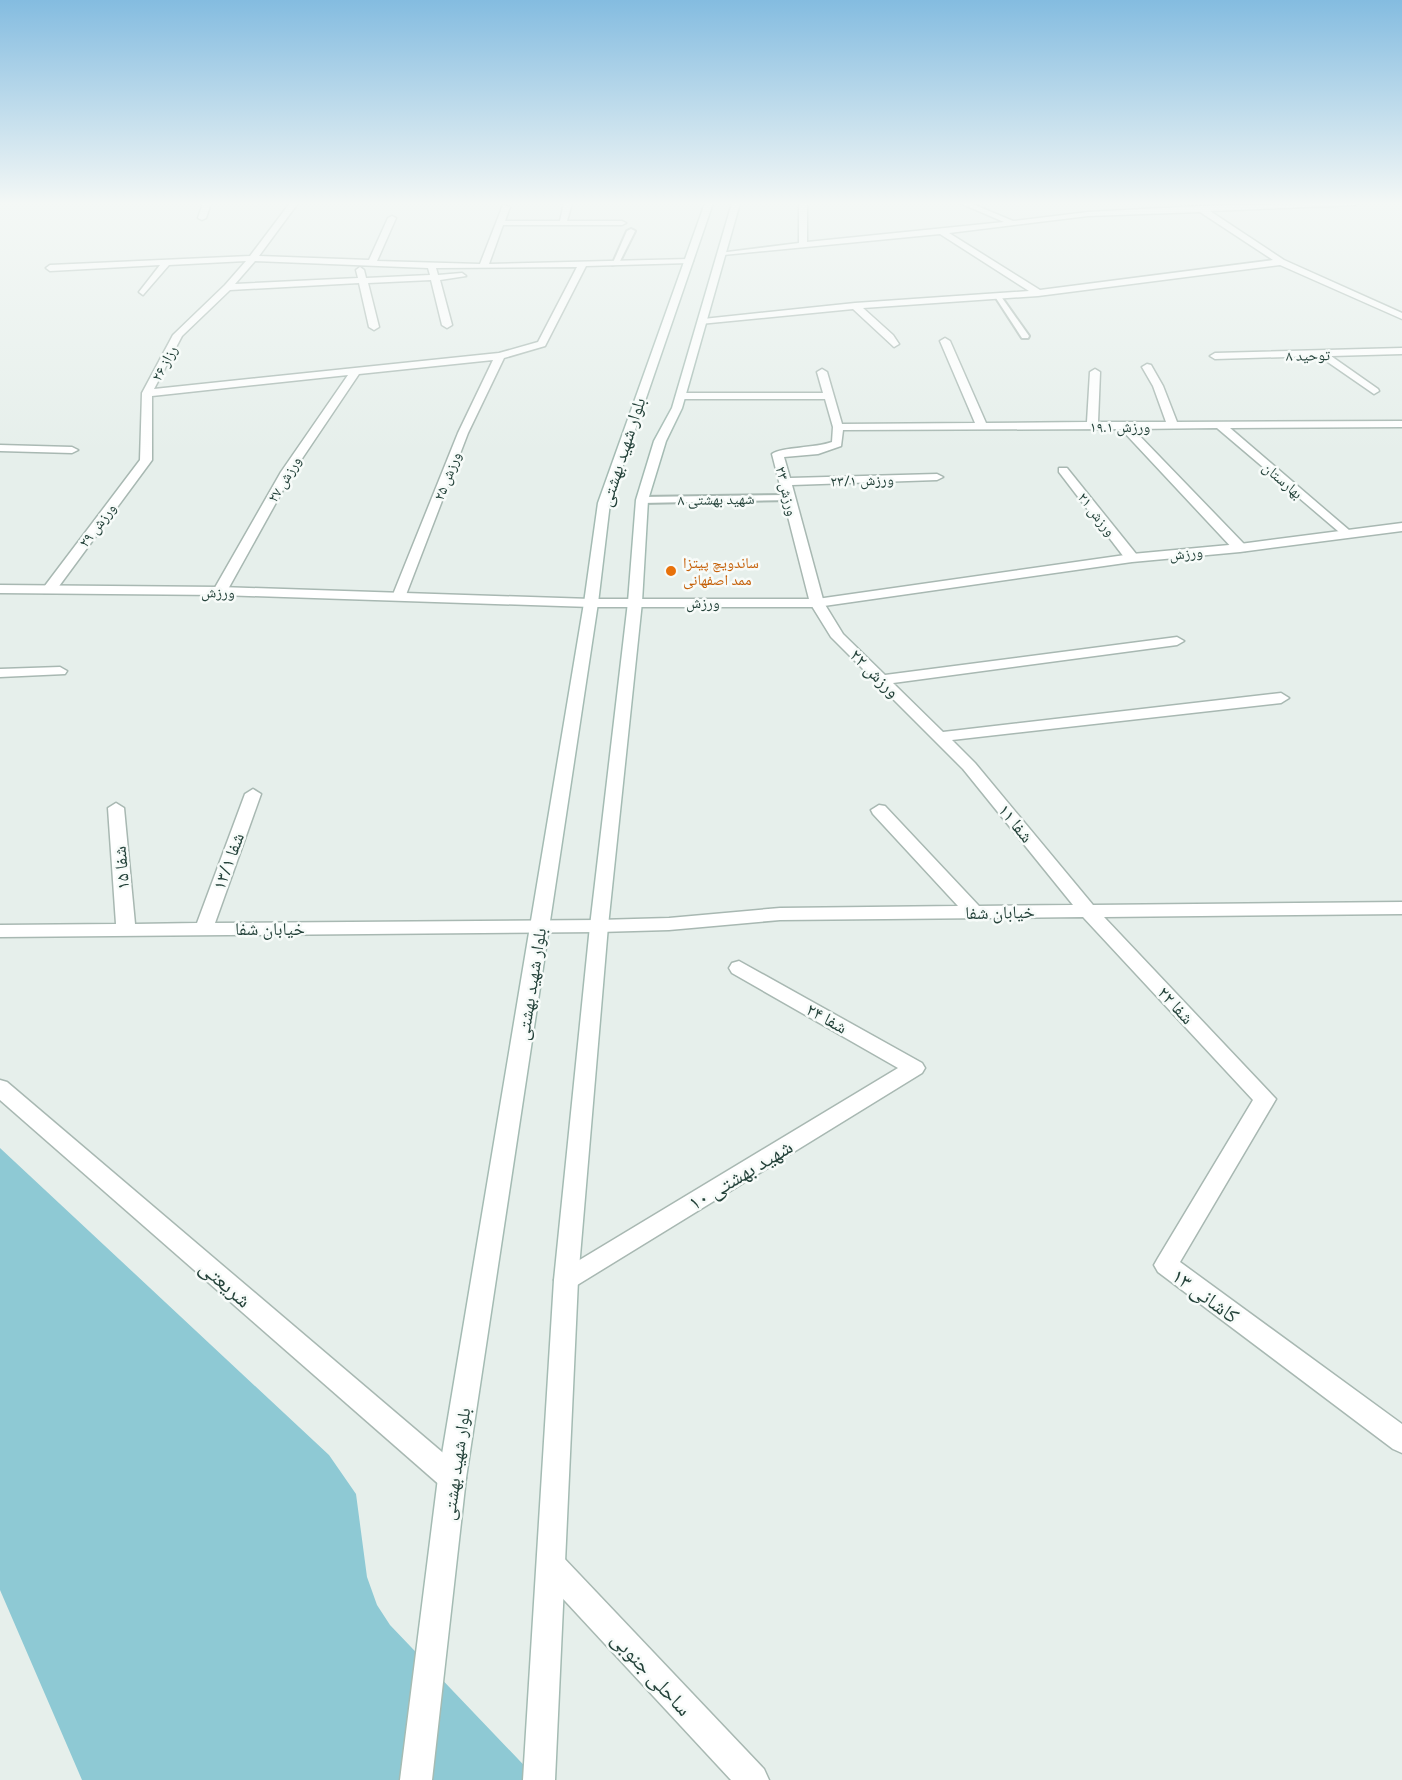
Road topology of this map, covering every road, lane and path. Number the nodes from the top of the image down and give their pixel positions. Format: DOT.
graph roads {
  1 [pos="148,286"];
  2 [pos="253,286"];
  3 [pos="364,286"];
  4 [pos="437,286"];
  5 [pos="572,286"];
  6 [pos="684,286"];
  7 [pos="711,286"];
  8 [pos="1027,286"];
  9 [pos="1092,286"];
  10 [pos="1335,286"];
  11 [pos="228,287"];
  12 [pos="143,292"];
  13 [pos="1038,293"];
  14 [pos="997,297"];
  15 [pos="855,306"];
  16 [pos="702,311"];
  17 [pos="1402,316"];
  18 [pos="447,325"];
  19 [pos="374,327"];
  20 [pos="1025,336"];
  21 [pos="945,341"];
  22 [pos="894,344"];
  23 [pos="1402,351"];
  24 [pos="1323,355"];
  25 [pos="1215,356"];
  26 [pos="500,357"];
  27 [pos="1147,368"];
  28 [pos="356,371"];
  29 [pos="822,372"];
  30 [pos="1095,372"];
  31 [pos="1374,391"];
  32 [pos="147,393"];
  33 [pos="681,396"];
  34 [pos="829,396"];
  35 [pos="1402,424"];
  36 [pos="981,425"];
  37 [pos="1092,426"];
  38 [pos="1124,426"];
  39 [pos="1173,426"];
  40 [pos="838,427"];
  41 [pos="1222,427"];
  42 [pos="5,448"];
  43 [pos="72,450"];
  44 [pos="0,458"];
  45 [pos="146,460"];
  46 [pos="1063,470"];
  47 [pos="937,477"];
  48 [pos="786,482"];
  49 [pos="789,498"];
  50 [pos="642,500"];
  51 [pos="1400,529"];
  52 [pos="1345,533"];
  53 [pos="1240,548"];
  54 [pos="1132,558"];
  55 [pos="0,589"];
  56 [pos="49,590"];
  57 [pos="220,591"];
  58 [pos="399,597"];
  59 [pos="635,602"];
  60 [pos="591,603"];
  61 [pos="817,603"];
  62 [pos="1177,640"];
  63 [pos="60,670"];
  64 [pos="0,674"];
  65 [pos="882,680"];
  66 [pos="1281,699"];
  67 [pos="941,737"];
  68 [pos="253,794"];
  69 [pos="116,808"];
  70 [pos="879,810"];
  71 [pos="1402,908"];
  72 [pos="1088,911"];
  73 [pos="974,912"];
  74 [pos="540,926"];
  75 [pos="599,926"];
  76 [pos="204,928"];
  77 [pos="126,929"];
  78 [pos="0,931"];
  79 [pos="739,968"];
  80 [pos="915,1068"];
  81 [pos="0,1088"];
  82 [pos="1265,1099"];
  83 [pos="566,1280"];
  84 [pos="1398,1432"];
  85 [pos="452,1478"];
  86 [pos="551,1565"];
  87 [pos="416,1780"];
  88 [pos="539,1780"];
  89 [pos="753,1780"];
  1 -- 12 [label="street"];
  2 -- 11 [label="street"];
  3 -- 19 [label="street"];
  4 -- 18 [label="street"];
  5 -- 26 [label="street"];
  6 -- 60 [label="street, بلوار شهید بهشتی"];
  7 -- 16 [label="street, بلوار شهید بهشتی"];
  8 -- 13 [label="street"];
  9 -- 13 [label="street"];
  10 -- 17 [label="street"];
  11 -- 32 [label="street, رزاز ۲۶"];
  13 -- 14 [label="street"];
  14 -- 15 [label="street"];
  14 -- 20 [label="lane"];
  15 -- 16 [label="street"];
  15 -- 22 [label="street"];
  16 -- 33 [label="street, بلوار شهید بهشتی"];
  21 -- 36 [label="street"];
  23 -- 24 [label="street, توحید ۸"];
  24 -- 25 [label="street, توحید ۸"];
  24 -- 31 [label="street"];
  26 -- 28 [label="street"];
  26 -- 58 [label="street, ورزش ۲۵"];
  27 -- 39 [label="street"];
  28 -- 32 [label="street"];
  28 -- 57 [label="street, ورزش ۲۷"];
  29 -- 34 [label="street"];
  30 -- 37 [label="street"];
  32 -- 45 [label="street, رزاز ۲۶"];
  33 -- 34 [label="street"];
  33 -- 50 [label="street, بلوار شهید بهشتی"];
  34 -- 40 [label="street"];
  35 -- 41 [label="street, ورزش ۱۹.۱"];
  36 -- 37 [label="street, ورزش ۱۹.۱"];
  36 -- 40 [label="street, ورزش ۱۹.۱"];
  37 -- 38 [label="street, ورزش ۱۹.۱"];
  38 -- 39 [label="street, ورزش ۱۹.۱"];
  38 -- 53 [label="street"];
  39 -- 41 [label="street, ورزش ۱۹.۱"];
  40 -- 48 [label="street, ورزش ۲۳"];
  41 -- 52 [label="street, بهارستان"];
  42 -- 43 [label="street"];
  42 -- 44 [label="street"];
  45 -- 56 [label="street, ورزش ۲۹"];
  46 -- 54 [label="street, ورزش ۲۱"];
  47 -- 48 [label="street, ورزش ۲۳/۱"];
  48 -- 49 [label="street, ورزش ۲۳"];
  49 -- 50 [label="lane, شهید بهشتی ۸"];
  49 -- 61 [label="street, ورزش ۲۳"];
  50 -- 59 [label="street, بلوار شهید بهشتی"];
  51 -- 52 [label="street, ورزش"];
  52 -- 53 [label="street, ورزش"];
  53 -- 54 [label="street, ورزش"];
  54 -- 61 [label="street, ورزش"];
  55 -- 56 [label="street, ورزش"];
  56 -- 57 [label="street, ورزش"];
  57 -- 58 [label="street, ورزش"];
  58 -- 60 [label="street, ورزش"];
  59 -- 60 [label="street, ورزش"];
  59 -- 61 [label="street, ورزش"];
  59 -- 75 [label="street, بلوار شهید بهشتی"];
  60 -- 74 [label="street, بلوار شهید بهشتی"];
  61 -- 65 [label="street, ورزش ۲۲"];
  62 -- 65 [label="street"];
  63 -- 64 [label="street"];
  65 -- 67 [label="street, ورزش ۲۲"];
  66 -- 67 [label="street"];
  67 -- 72 [label="street, شفا ۱۱"];
  68 -- 76 [label="street, شفا ۱۳/۱"];
  69 -- 77 [label="street, شفا ۱۵"];
  70 -- 73 [label="street"];
  71 -- 72 [label="street, خیابان شفا"];
  72 -- 73 [label="street, خیابان شفا"];
  72 -- 82 [label="street, شفا ۲۲"];
  73 -- 75 [label="street, خیابان شفا"];
  74 -- 75 [label="street, خیابان شفا"];
  74 -- 76 [label="street, خیابان شفا"];
  74 -- 85 [label="street, بلوار شهید بهشتی"];
  75 -- 83 [label="street, بلوار شهید بهشتی"];
  76 -- 77 [label="street, خیابان شفا"];
  77 -- 78 [label="street, خیابان شفا"];
  79 -- 80 [label="street, شفا ۲۴"];
  80 -- 83 [label="street, شهید بهشتی ۱۰"];
  81 -- 85 [label="street, شریعتی"];
  82 -- 84 [label="street, کاشانی ۱۳"];
  83 -- 86 [label="street, بلوار شهید بهشتی"];
  85 -- 87 [label="street, بلوار شهید بهشتی"];
  86 -- 88 [label="street, بلوار شهید بهشتی"];
  86 -- 89 [label="street, ساحلی جنوبی"];
}
